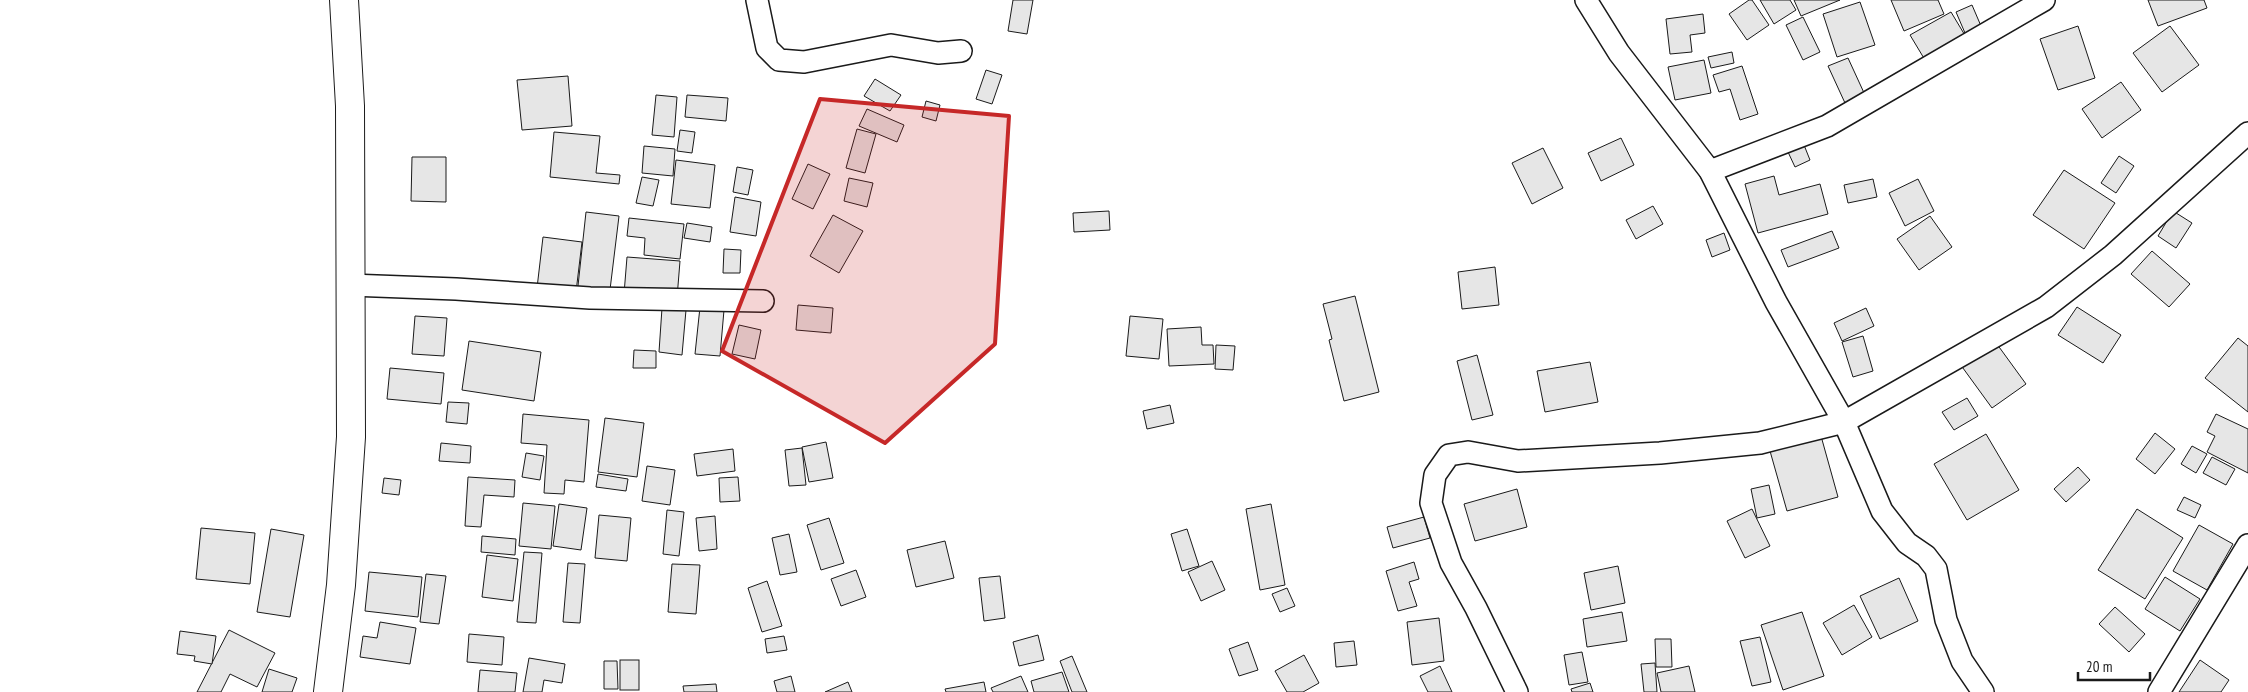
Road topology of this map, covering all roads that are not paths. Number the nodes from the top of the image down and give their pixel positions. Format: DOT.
graph roads {
  1 [pos="344,0"];
  2 [pos="757,0"];
  3 [pos="1586,0"];
  4 [pos="2044,0"];
  5 [pos="961,51"];
  6 [pos="2248,133"];
  7 [pos="1710,171"];
  8 [pos="350,285"];
  9 [pos="763,301"];
  10 [pos="1844,422"];
  11 [pos="2248,545"];
  12 [pos="328,692"];
  13 [pos="1517,692"];
  14 [pos="1984,692"];
  15 [pos="2159,692"];
  1 -- 8 [label="street"];
  2 -- 5 [label="street"];
  3 -- 7 [label="street"];
  4 -- 7 [label="street"];
  6 -- 10 [label="street"];
  7 -- 10 [label="street"];
  8 -- 9 [label="street"];
  8 -- 12 [label="street"];
  10 -- 13 [label="street"];
  10 -- 14 [label="street"];
  11 -- 15 [label="street"];
}
